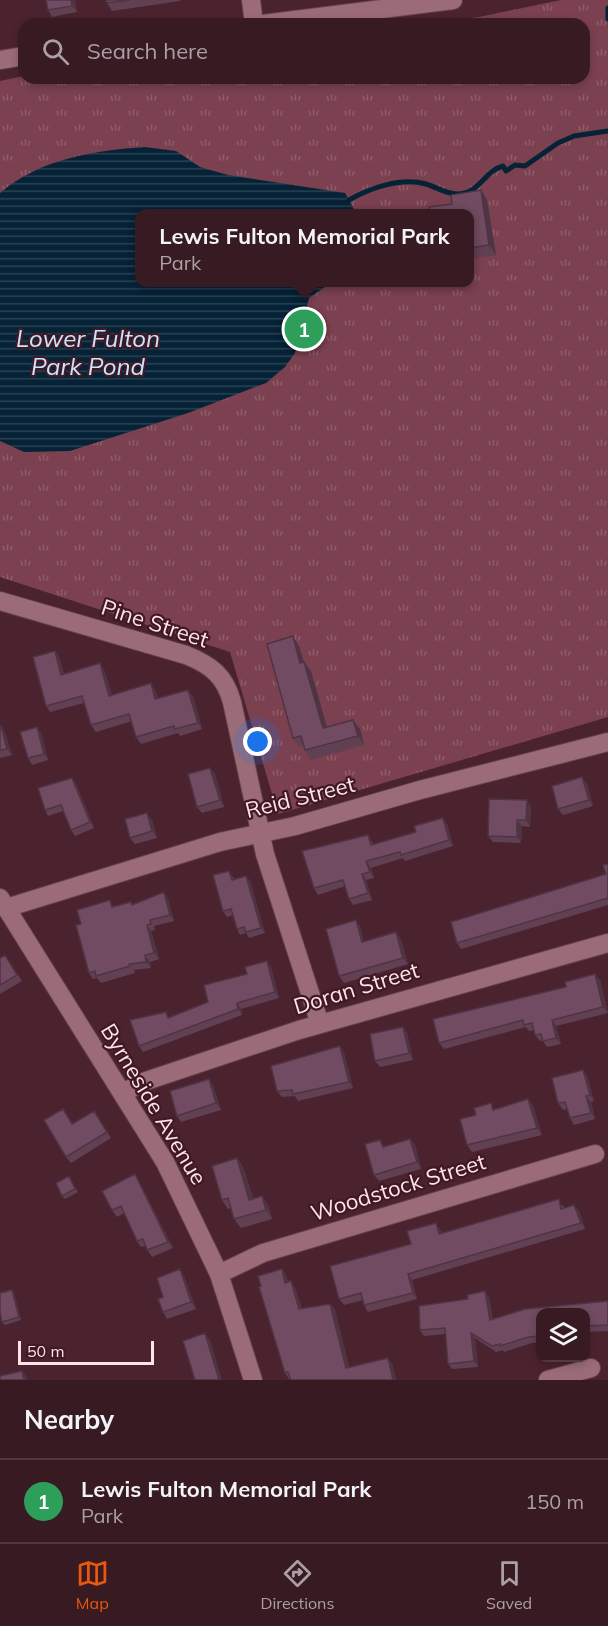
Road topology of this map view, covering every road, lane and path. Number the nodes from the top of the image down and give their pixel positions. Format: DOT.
graph roads {
  1 [pos="251,0"];
  2 [pos="453,0"];
  3 [pos="253,18"];
  4 [pos="310,18"];
  5 [pos="18,57"];
  6 [pos="0,60"];
  7 [pos="0,601"];
  8 [pos="608,741"];
  9 [pos="261,833"];
  10 [pos="3,903"];
  11 [pos="608,943"];
  12 [pos="320,1024"];
  13 [pos="123,1093"];
  14 [pos="595,1154"];
  15 [pos="219,1274"];
  16 [pos="591,1368"];
  17 [pos="253,1380"];
  18 [pos="548,1380"];
  1 -- 3 [label="street"];
  2 -- 4 [label="street"];
  5 -- 6 [label="street"];
  7 -- 9 [label="street, Pine Street"];
  8 -- 9 [label="street, Reid Street"];
  9 -- 10 [label="street, Reid Street"];
  9 -- 12 [label="street, Pine Street"];
  10 -- 13 [label="street, Byrneside Avenue"];
  11 -- 12 [label="street, Doran Street"];
  12 -- 13 [label="street, Doran Street"];
  13 -- 15 [label="street, Byrneside Avenue"];
  14 -- 15 [label="street, Woodstock Street"];
  15 -- 17 [label="street, Byrneside Avenue"];
  16 -- 18 [label="street"];
}
